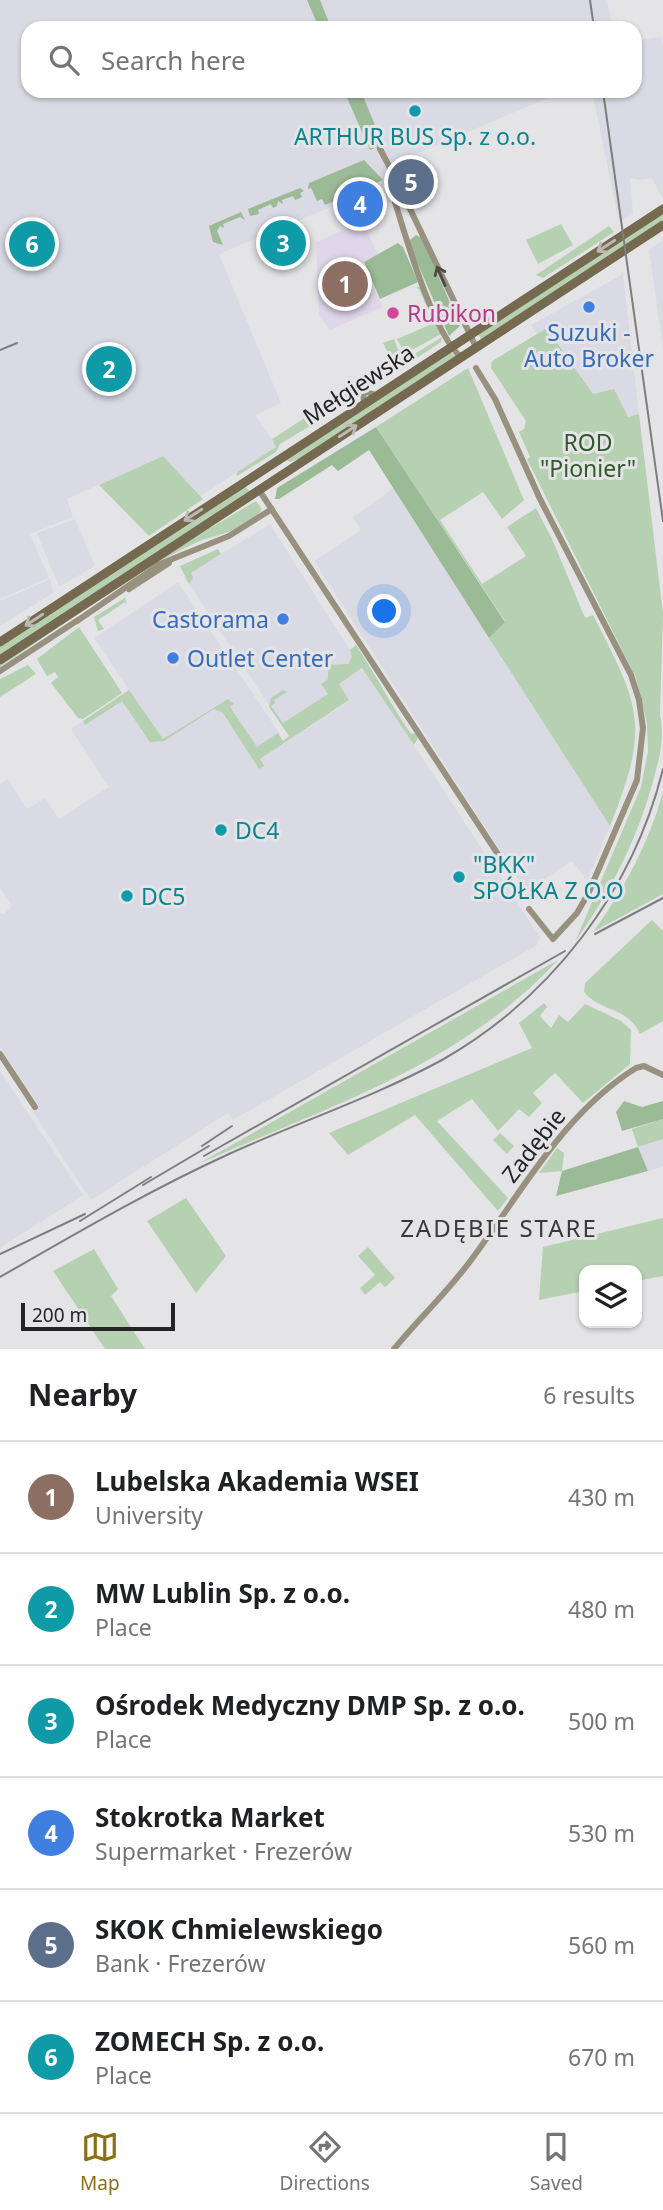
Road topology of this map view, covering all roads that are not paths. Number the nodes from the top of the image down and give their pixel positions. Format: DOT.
graph roads {
  1 [pos="380,149"];
  2 [pos="396,179"];
  3 [pos="401,190"];
  4 [pos="405,198"];
  5 [pos="663,209"];
  6 [pos="663,225"];
  7 [pos="422,231"];
  8 [pos="406,239"];
  9 [pos="468,336"];
  10 [pos="451,347"];
  11 [pos="476,348"];
  12 [pos="461,357"];
  13 [pos="475,368"];
  14 [pos="285,455"];
  15 [pos="291,469"];
  16 [pos="250,478"];
  17 [pos="264,491"];
  18 [pos="272,509"];
  19 [pos="0,642"];
  20 [pos="0,660"];
  21 [pos="0,671"];
  22 [pos="507,867"];
  23 [pos="529,909"];
  24 [pos="0,1054"];
  25 [pos="663,1075"];
  26 [pos="35,1107"];
  27 [pos="394,1349"];
  1 -- 2 [label="street"];
  3 -- 4 [label="street"];
  4 -- 7 [label="street"];
  4 -- 8 [label="street"];
  5 -- 9 [label="main road, Mełgiewska, one-way"];
  6 -- 11 [label="main road, Mełgiewska"];
  7 -- 8 [label="street"];
  9 -- 7 [label="street, one-way"];
  8 -- 10 [label="street"];
  9 -- 10 [label="main road, Mełgiewska"];
  9 -- 11 [label="street"];
  10 -- 12 [label="street"];
  10 -- 14 [label="main road, Mełgiewska"];
  11 -- 12 [label="main road, Mełgiewska"];
  15 -- 12 [label="main road, Mełgiewska, one-way"];
  13 -- 23 [label="street"];
  14 -- 15 [label="main road"];
  14 -- 16 [label="main road, Mełgiewska"];
  15 -- 17 [label="main road, Mełgiewska"];
  16 -- 17 [label="street"];
  16 -- 19 [label="main road, Mełgiewska, one-way"];
  17 -- 18 [label="street"];
  17 -- 20 [label="main road, Mełgiewska"];
  18 -- 21 [label="street"];
  18 -- 22 [label="street"];
  24 -- 26 [label="street"];
  25 -- 27 [label="street, Zadębie"];
}
